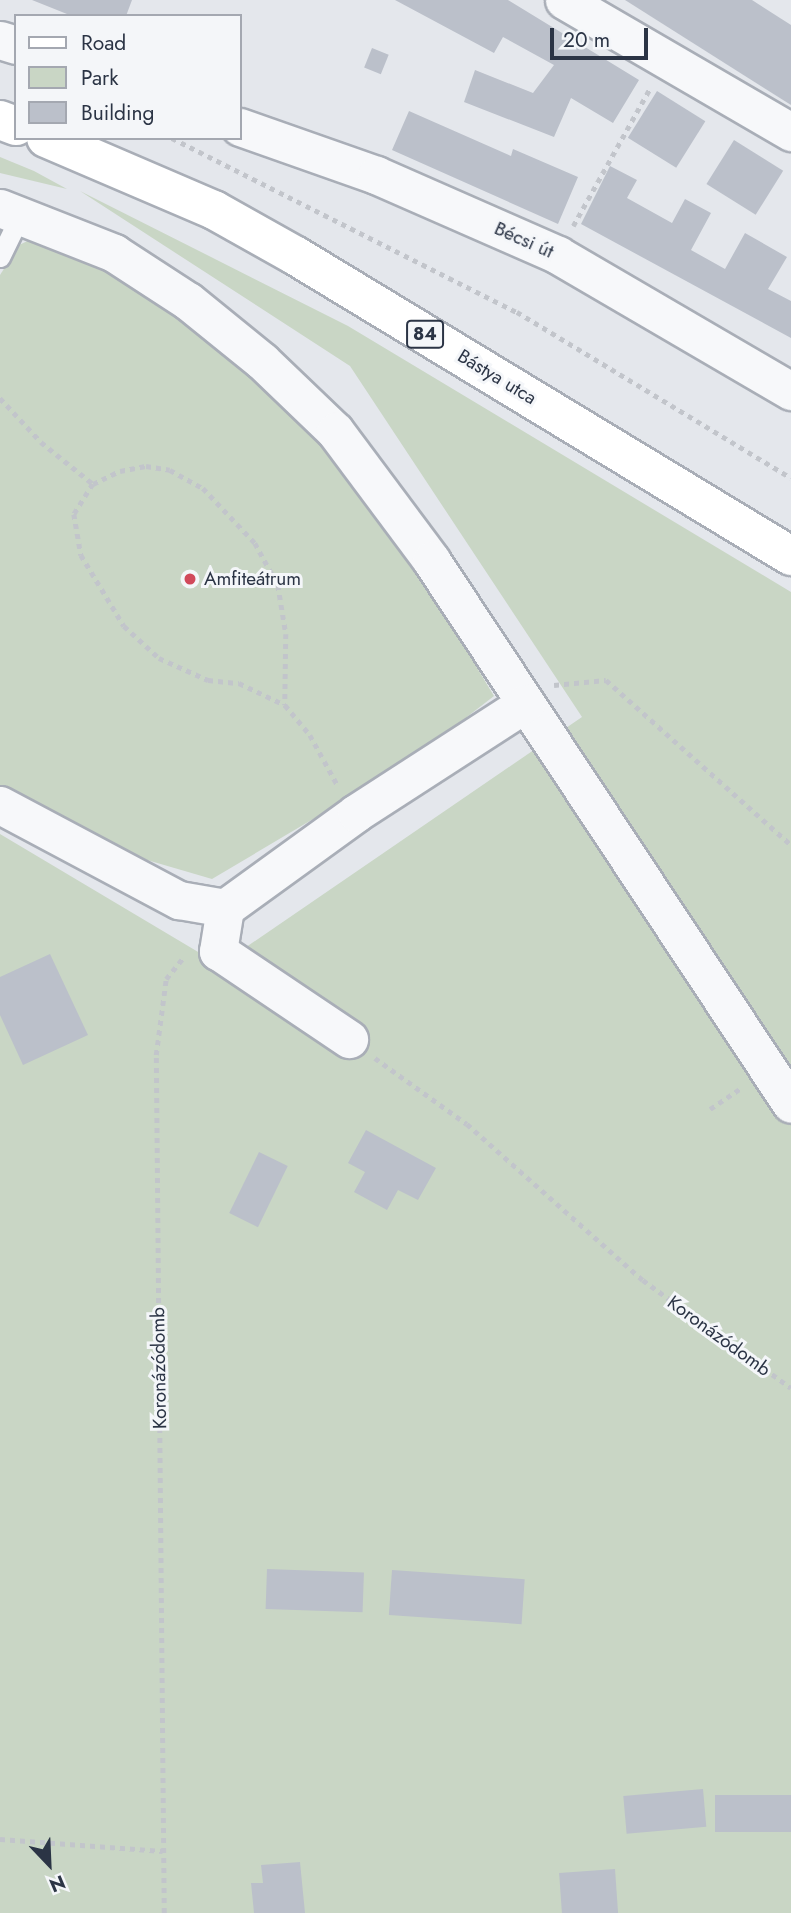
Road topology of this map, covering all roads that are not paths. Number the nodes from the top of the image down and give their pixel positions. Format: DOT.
graph roads {
  1 [pos="564,0"];
  2 [pos="242,128"];
  3 [pos="791,132"];
  4 [pos="51,140"];
  5 [pos="10,211"];
  6 [pos="0,257"];
  7 [pos="791,391"];
  8 [pos="791,556"];
  9 [pos="540,694"];
  10 [pos="0,805"];
  11 [pos="225,908"];
  12 [pos="349,1039"];
  13 [pos="791,1104"];
  1 -- 3 [label="street"];
  2 -- 7 [label="street, Bécsi út"];
  4 -- 8 [label="main road, Bástya utca / 84"];
  5 -- 6 [label="lane"];
  5 -- 9 [label="street"];
  9 -- 11 [label="street"];
  9 -- 13 [label="street"];
  10 -- 11 [label="street"];
  11 -- 12 [label="street"];
}
